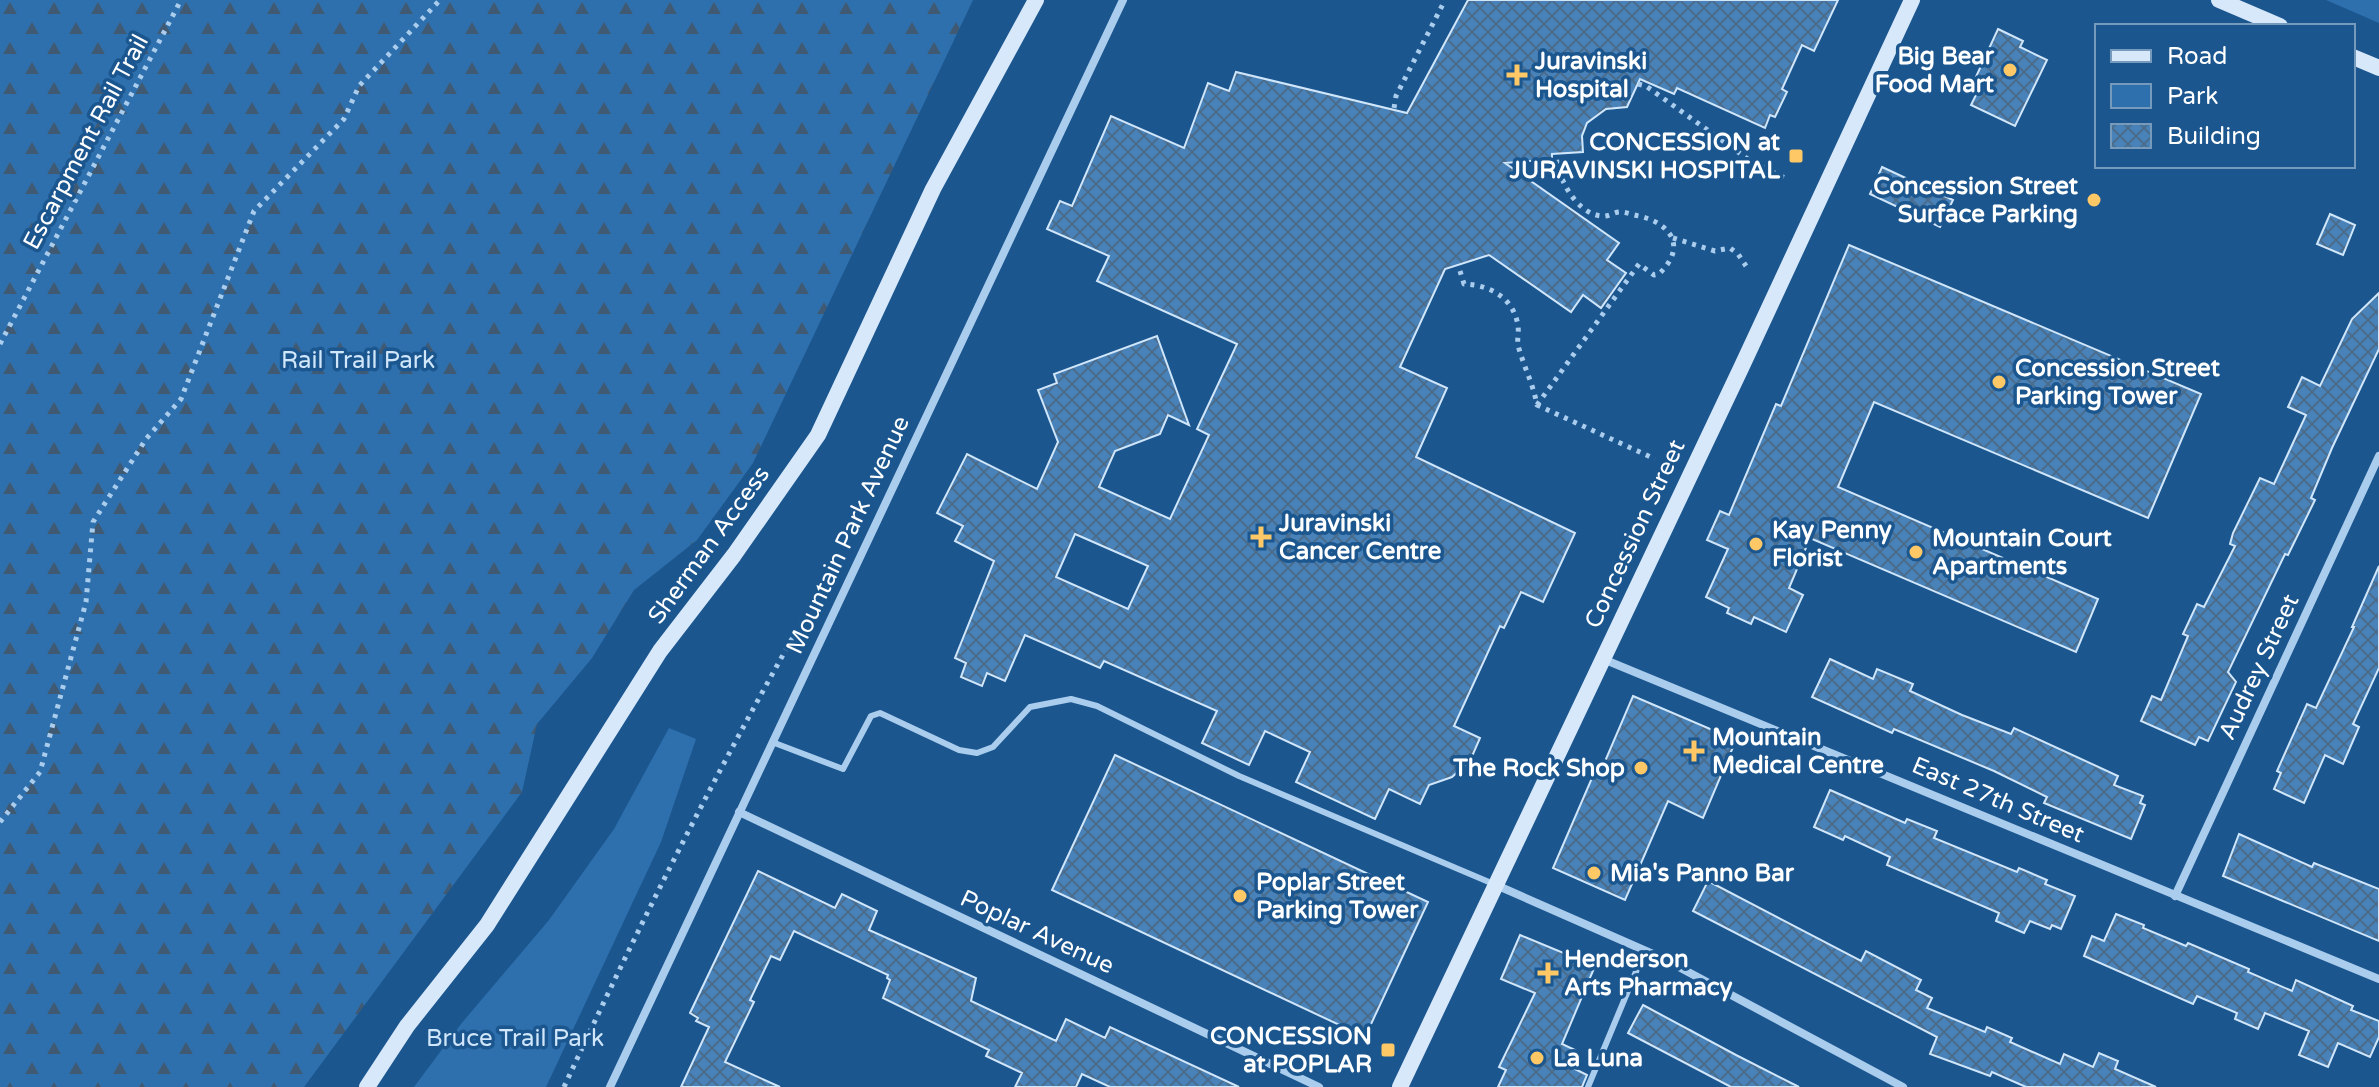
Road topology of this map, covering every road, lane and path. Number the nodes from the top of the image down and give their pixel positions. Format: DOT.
graph roads {
  1 [pos="181,0"];
  2 [pos="440,0"];
  3 [pos="1036,0"];
  4 [pos="1123,0"];
  5 [pos="1445,0"];
  6 [pos="1912,0"];
  7 [pos="2219,0"];
  8 [pos="2275,24"];
  9 [pos="2355,58"];
  10 [pos="2379,68"];
  11 [pos="1638,84"];
  12 [pos="1394,108"];
  13 [pos="1556,154"];
  14 [pos="1787,179"];
  15 [pos="1673,238"];
  16 [pos="1746,266"];
  17 [pos="1460,271"];
  18 [pos="0,344"];
  19 [pos="1537,405"];
  20 [pos="2379,456"];
  21 [pos="1655,459"];
  22 [pos="831,572"];
  23 [pos="1602,659"];
  24 [pos="772,742"];
  25 [pos="739,812"];
  26 [pos="0,822"];
  27 [pos="1496,885"];
  28 [pos="2175,896"];
  29 [pos="1645,950"];
  30 [pos="2379,979"];
  31 [pos="367,1087"];
  32 [pos="564,1087"];
  33 [pos="610,1087"];
  34 [pos="1319,1087"];
  35 [pos="1400,1087"];
  36 [pos="1588,1087"];
  37 [pos="1903,1087"];
  1 -- 18 [label="path, Escarpment Rail Trail"];
  2 -- 26 [label="path"];
  3 -- 31 [label="main road, Sherman Access"];
  4 -- 24 [label="street, Mountain Park Avenue"];
  5 -- 12 [label="path"];
  6 -- 23 [label="main road, Concession Street"];
  7 -- 8 [label="main road"];
  9 -- 10 [label="main road"];
  11 -- 14 [label="path"];
  13 -- 15 [label="path"];
  15 -- 16 [label="path"];
  15 -- 19 [label="path"];
  17 -- 19 [label="path"];
  19 -- 21 [label="path"];
  20 -- 28 [label="street, Audrey Street"];
  22 -- 32 [label="path"];
  23 -- 27 [label="main road, Concession Street"];
  23 -- 28 [label="street, East 27th Street"];
  24 -- 25 [label="street, Mountain Park Avenue"];
  24 -- 27 [label="lane"];
  25 -- 33 [label="street, Mountain Park Avenue"];
  25 -- 34 [label="street, Poplar Avenue"];
  27 -- 29 [label="street"];
  27 -- 35 [label="main road, Concession Street"];
  28 -- 30 [label="street, East 27th Street"];
  29 -- 36 [label="lane"];
  29 -- 37 [label="street"];
}
